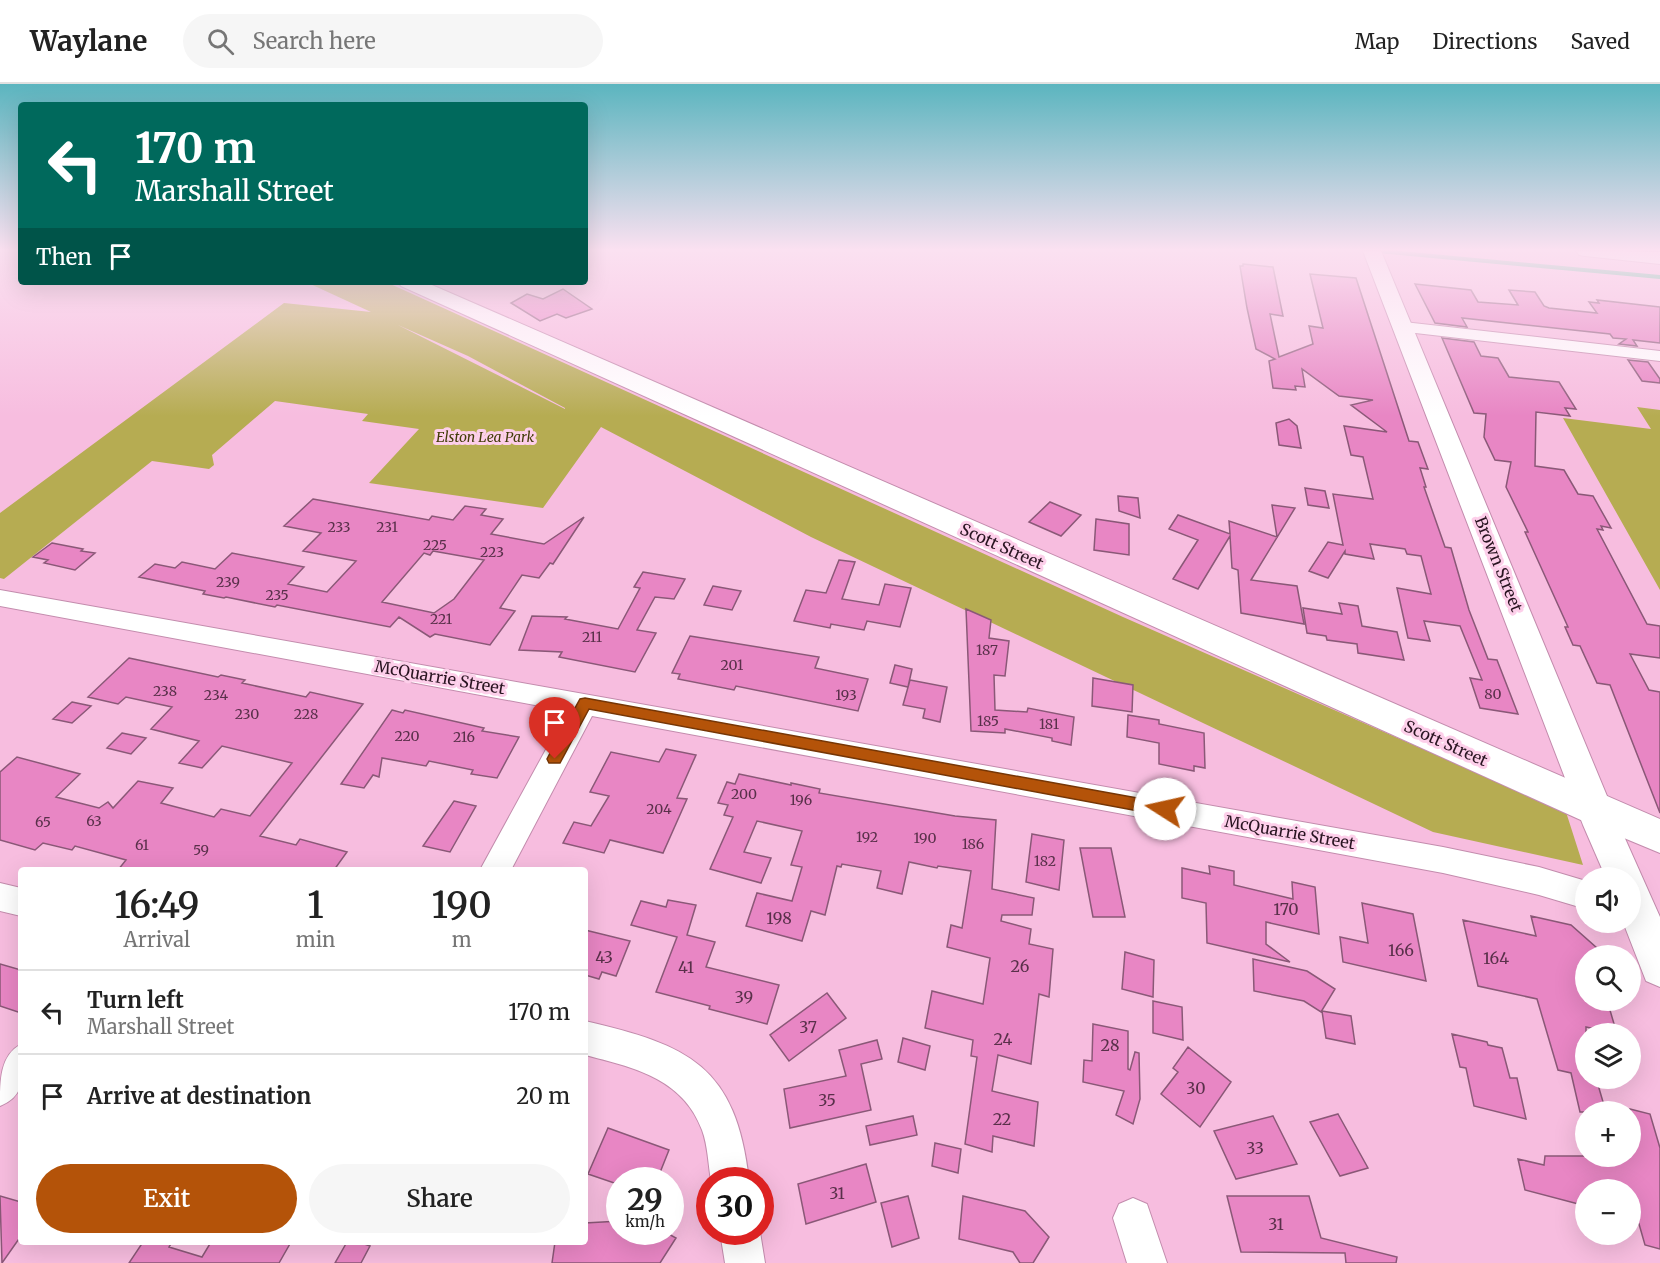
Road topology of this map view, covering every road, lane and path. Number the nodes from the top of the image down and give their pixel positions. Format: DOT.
graph roads {
  1 [pos="462,306"];
  2 [pos="1395,306"];
  3 [pos="1404,327"];
  4 [pos="1660,356"];
  5 [pos="0,598"];
  6 [pos="585,703"];
  7 [pos="1596,810"];
  8 [pos="1660,836"];
  9 [pos="497,867"];
  10 [pos="1619,867"];
  11 [pos="1575,892"];
  12 [pos="0,897"];
  13 [pos="18,901"];
  14 [pos="1641,913"];
  15 [pos="1660,968"];
  16 [pos="588,1039"];
  17 [pos="18,1066"];
  18 [pos="0,1088"];
  19 [pos="728,1167"];
  20 [pos="1133,1218"];
  21 [pos="743,1245"];
  22 [pos="746,1263"];
  23 [pos="1147,1263"];
  1 -- 7 [label="main road, Scott Street"];
  2 -- 3 [label="street, Brown Street"];
  3 -- 4 [label="street"];
  3 -- 7 [label="street, Brown Street"];
  5 -- 6 [label="street, McQuarrie Street"];
  6 -- 9 [label="street"];
  6 -- 11 [label="street, McQuarrie Street"];
  7 -- 8 [label="main road"];
  7 -- 10 [label="street, Brown Street"];
  12 -- 13 [label="street"];
  14 -- 15 [label="street"];
  16 -- 19 [label="street"];
  17 -- 18 [label="street"];
  20 -- 23 [label="street"];
  21 -- 22 [label="street"];
}
